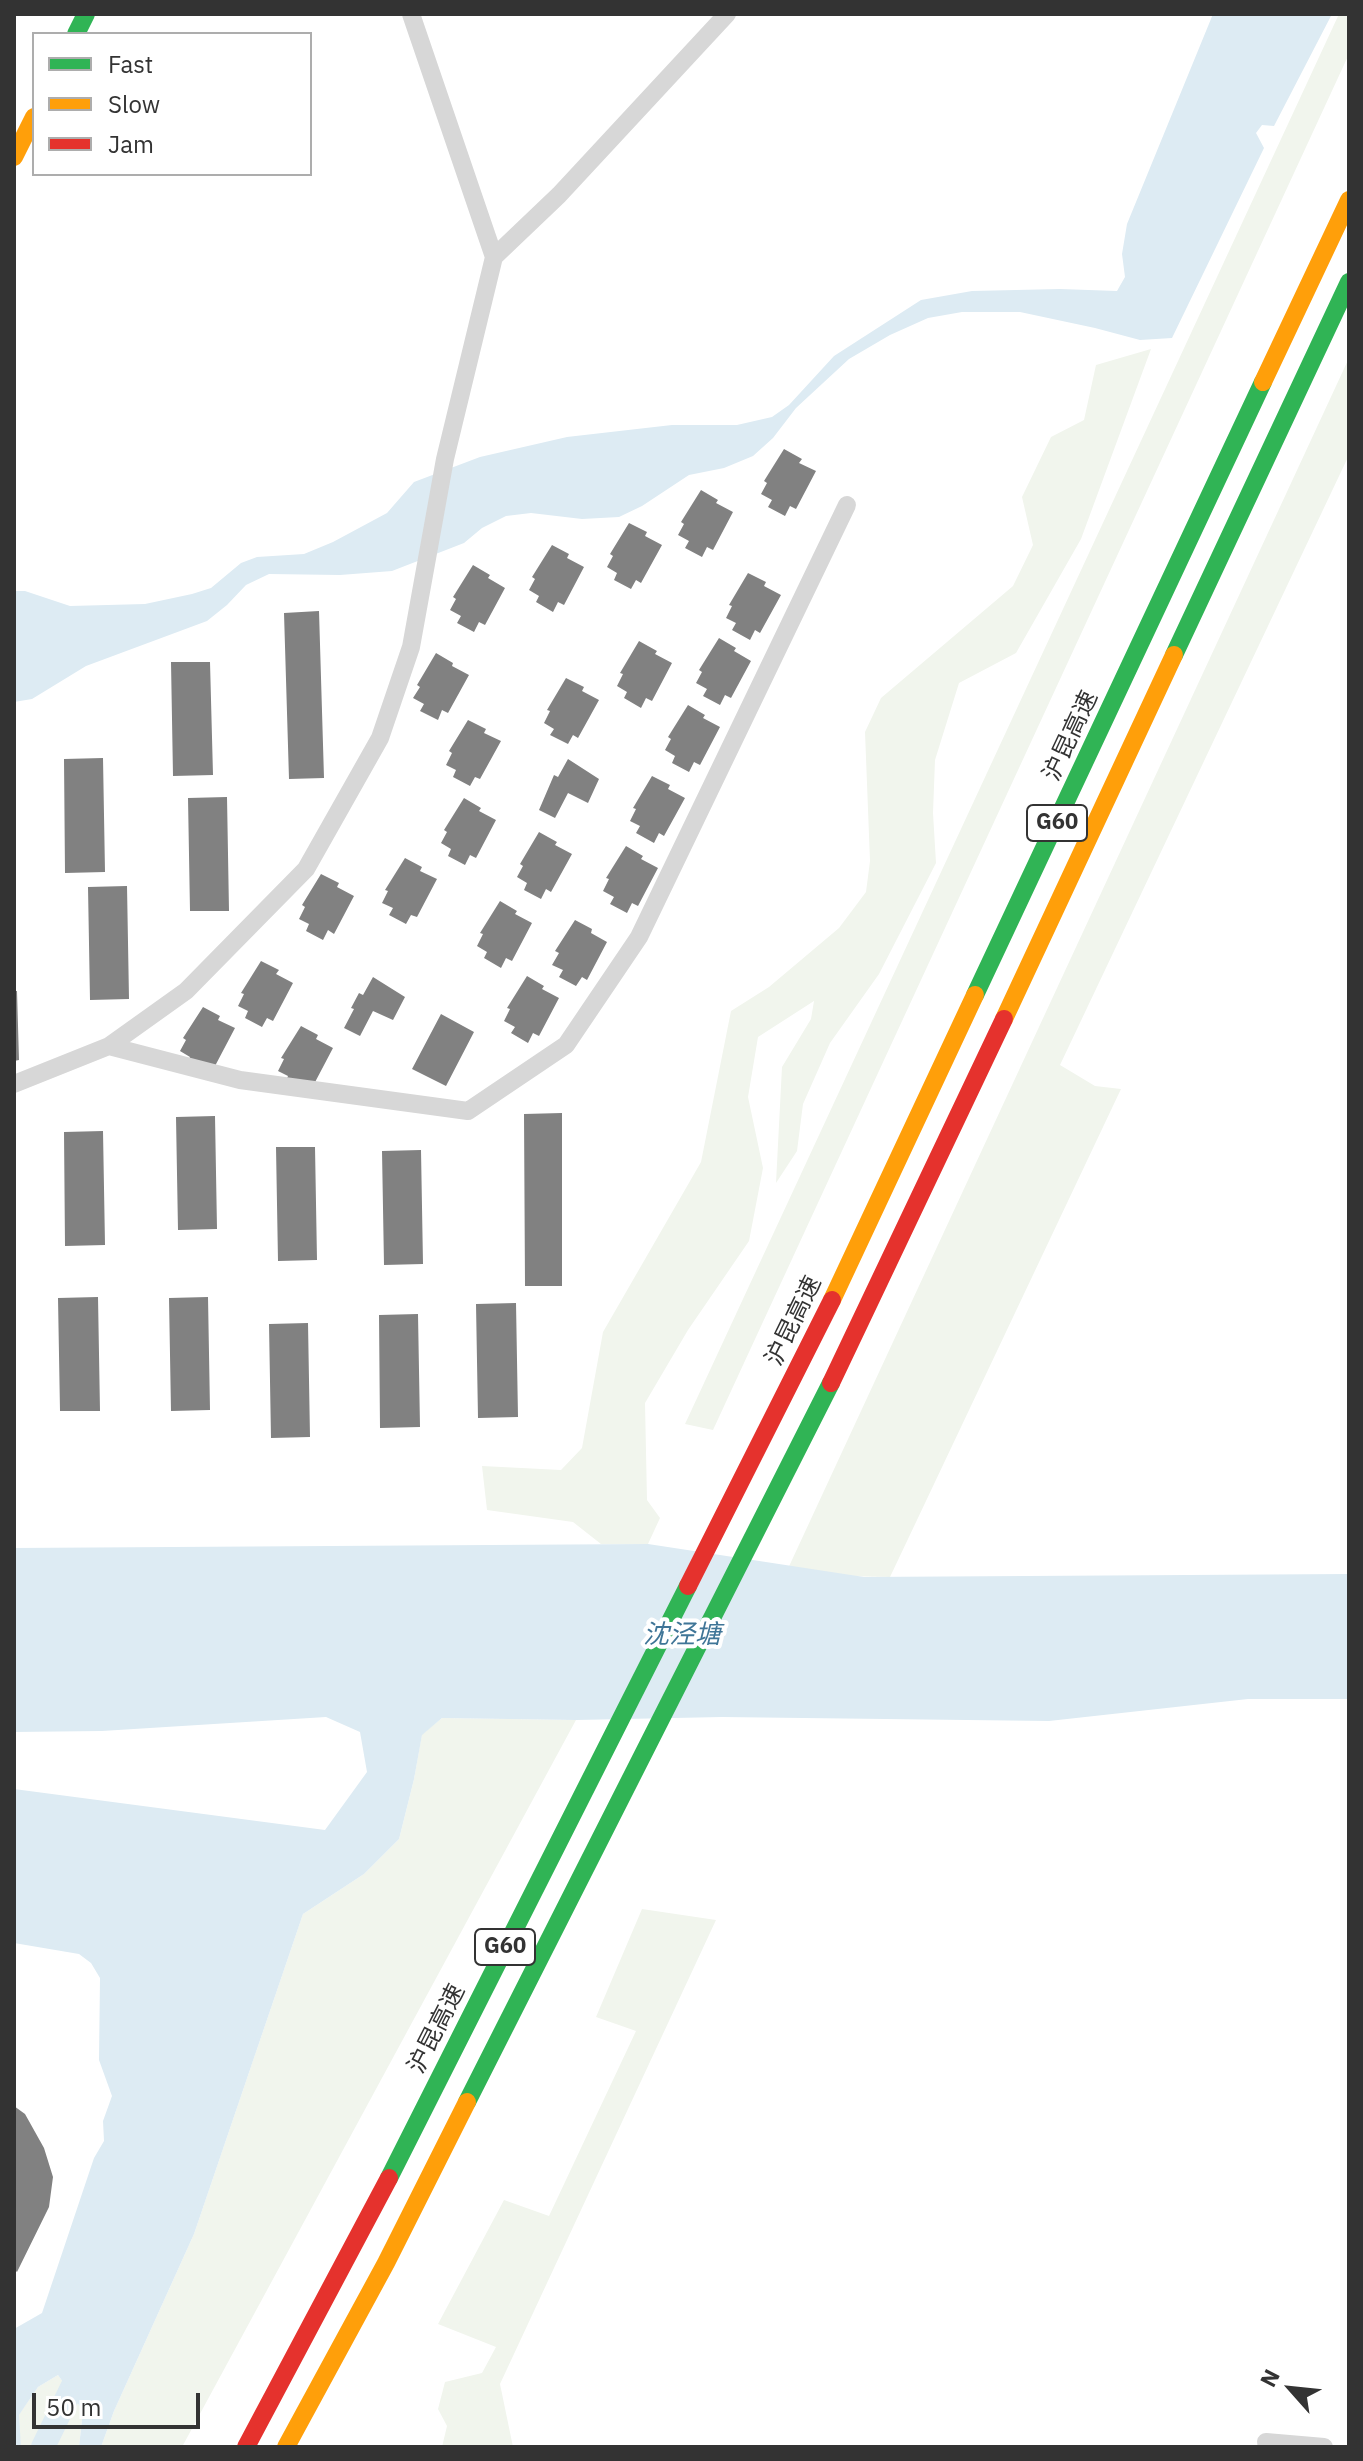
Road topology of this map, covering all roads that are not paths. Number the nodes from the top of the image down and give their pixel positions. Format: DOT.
graph roads {
  1 [pos="86,14"];
  2 [pos="411,14"];
  3 [pos="727,14"];
  4 [pos="77,32"];
  5 [pos="32,121"];
  6 [pos="14,157"];
  7 [pos="1349,200"];
  8 [pos="494,257"];
  9 [pos="1349,282"];
  10 [pos="847,505"];
  11 [pos="109,1046"];
  12 [pos="14,1084"];
  13 [pos="1266,2442"];
  14 [pos="246,2447"];
  15 [pos="286,2447"];
  16 [pos="1324,2447"];
  1 -- 4 [label="main road"];
  2 -- 8 [label="street"];
  3 -- 8 [label="street"];
  5 -- 6 [label="main road"];
  7 -- 14 [label="main road, 沪昆高速 / G60"];
  8 -- 11 [label="street"];
  9 -- 15 [label="main road, G60"];
  10 -- 11 [label="street"];
  11 -- 12 [label="street"];
  13 -- 16 [label="street"];
}
